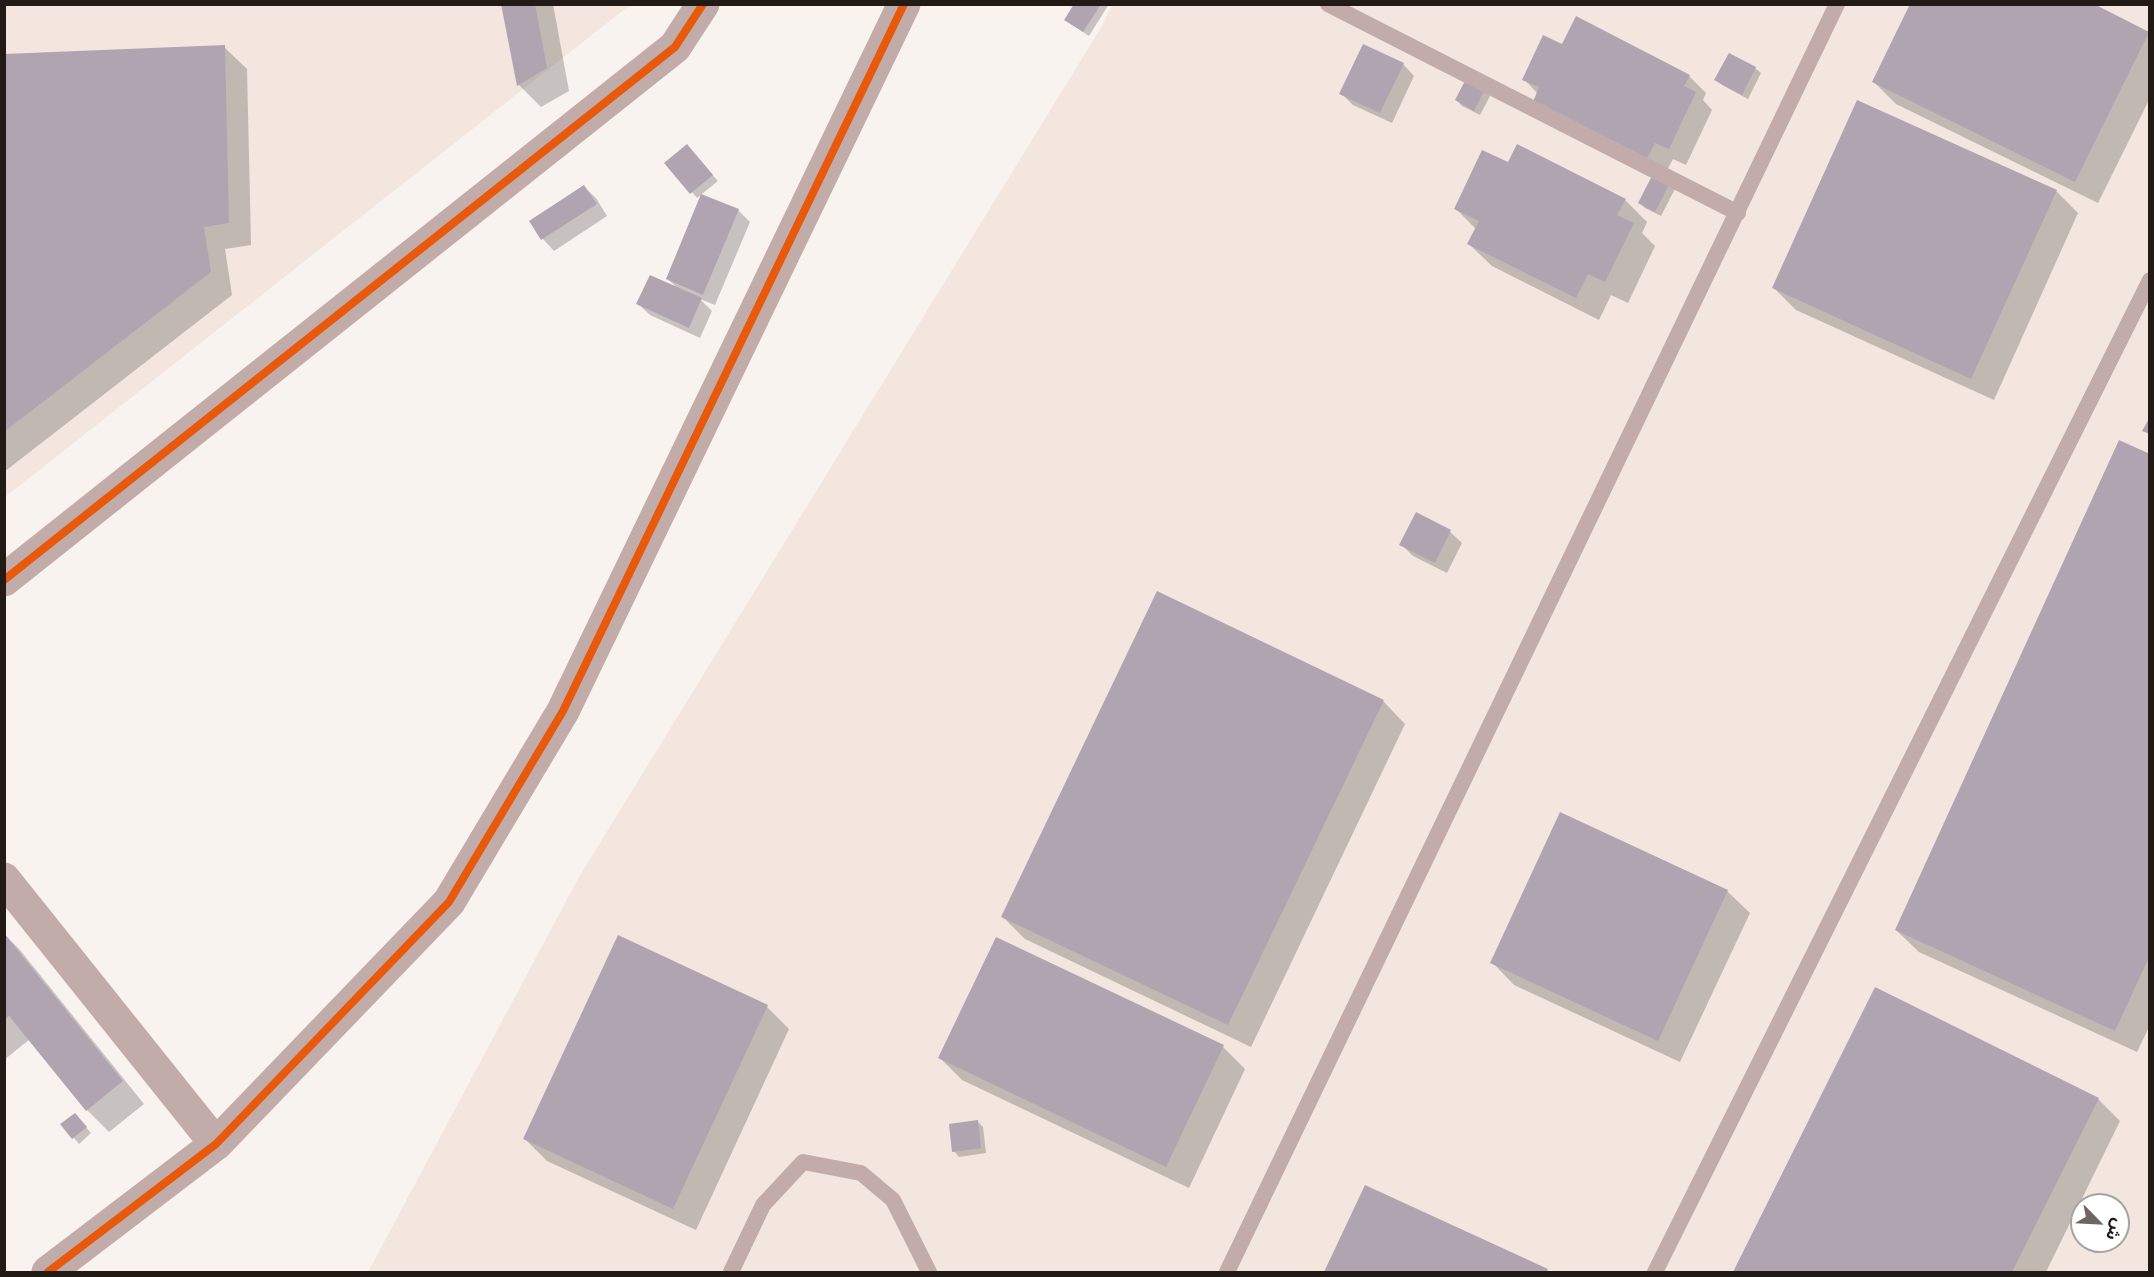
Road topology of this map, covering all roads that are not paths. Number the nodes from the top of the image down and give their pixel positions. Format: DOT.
graph roads {
  1 [pos="704,4"];
  2 [pos="904,4"];
  3 [pos="1328,4"];
  4 [pos="1837,4"];
  5 [pos="1738,213"];
  6 [pos="2150,280"];
  7 [pos="4,580"];
  8 [pos="4,879"];
  9 [pos="216,1144"];
  10 [pos="48,1272"];
  11 [pos="731,1272"];
  12 [pos="929,1272"];
  13 [pos="1227,1272"];
  14 [pos="1655,1272"];
  1 -- 7 [label="street"];
  2 -- 9 [label="street"];
  3 -- 5 [label="lane"];
  4 -- 5 [label="lane"];
  5 -- 13 [label="lane"];
  6 -- 14 [label="lane"];
  8 -- 9 [label="street"];
  9 -- 10 [label="street"];
  11 -- 12 [label="lane"];
}
